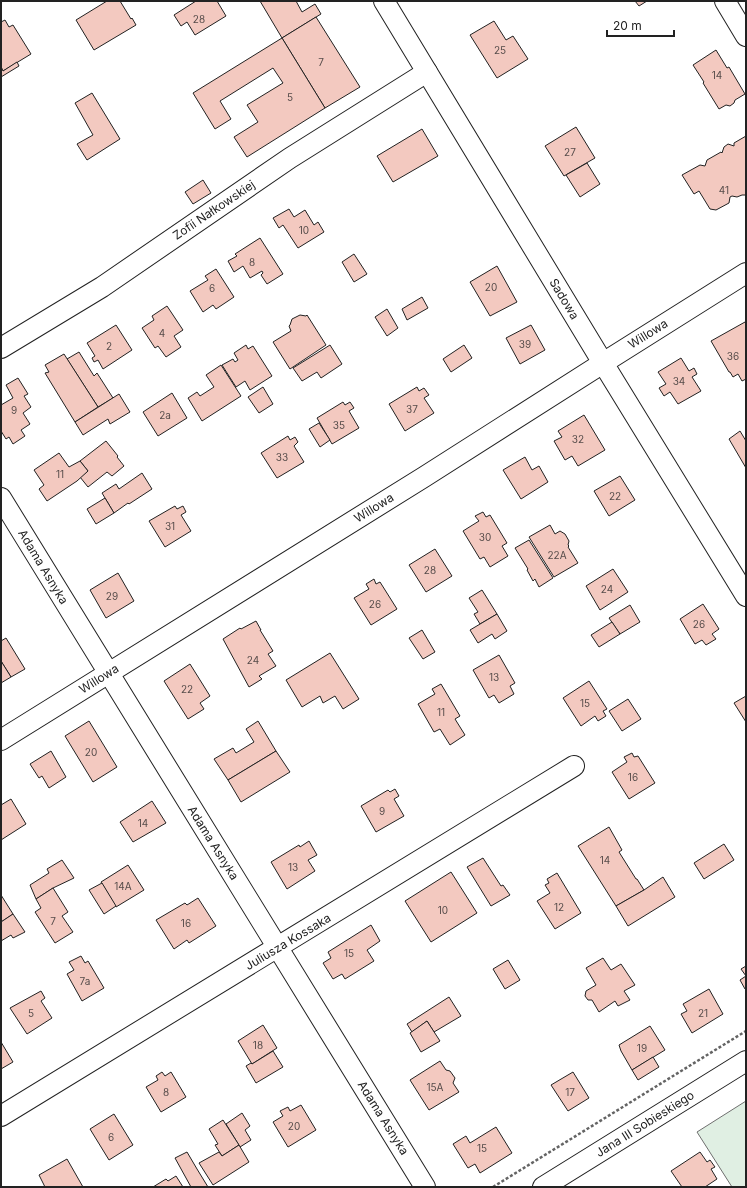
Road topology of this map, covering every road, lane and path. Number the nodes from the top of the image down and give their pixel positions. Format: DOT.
graph roads {
  1 [pos="384,1"];
  2 [pos="725,1"];
  3 [pos="746,36"];
  4 [pos="427,72"];
  5 [pos="746,273"];
  6 [pos="1,348"];
  7 [pos="603,363"];
  8 [pos="1,498"];
  9 [pos="746,596"];
  10 [pos="108,673"];
  11 [pos="1,740"];
  12 [pos="574,766"];
  13 [pos="278,948"];
  14 [pos="746,1031"];
  15 [pos="746,1061"];
  16 [pos="1,1116"];
  17 [pos="425,1187"];
  18 [pos="494,1187"];
  19 [pos="543,1187"];
  1 -- 4 [label="street, Sadowa"];
  2 -- 3 [label="street"];
  4 -- 6 [label="street, Zofii Nałkowskiej"];
  4 -- 7 [label="street, Sadowa"];
  5 -- 7 [label="street, Willowa"];
  7 -- 9 [label="street, Sadowa"];
  7 -- 10 [label="street, Willowa"];
  8 -- 10 [label="street, Adama Asnyka"];
  10 -- 11 [label="street, Willowa"];
  10 -- 13 [label="street, Adama Asnyka"];
  12 -- 13 [label="street, Juliusza Kossaka"];
  13 -- 16 [label="street, Juliusza Kossaka"];
  13 -- 17 [label="street, Adama Asnyka"];
  14 -- 18 [label="path"];
  15 -- 19 [label="street, Jana III Sobieskiego"];
}
